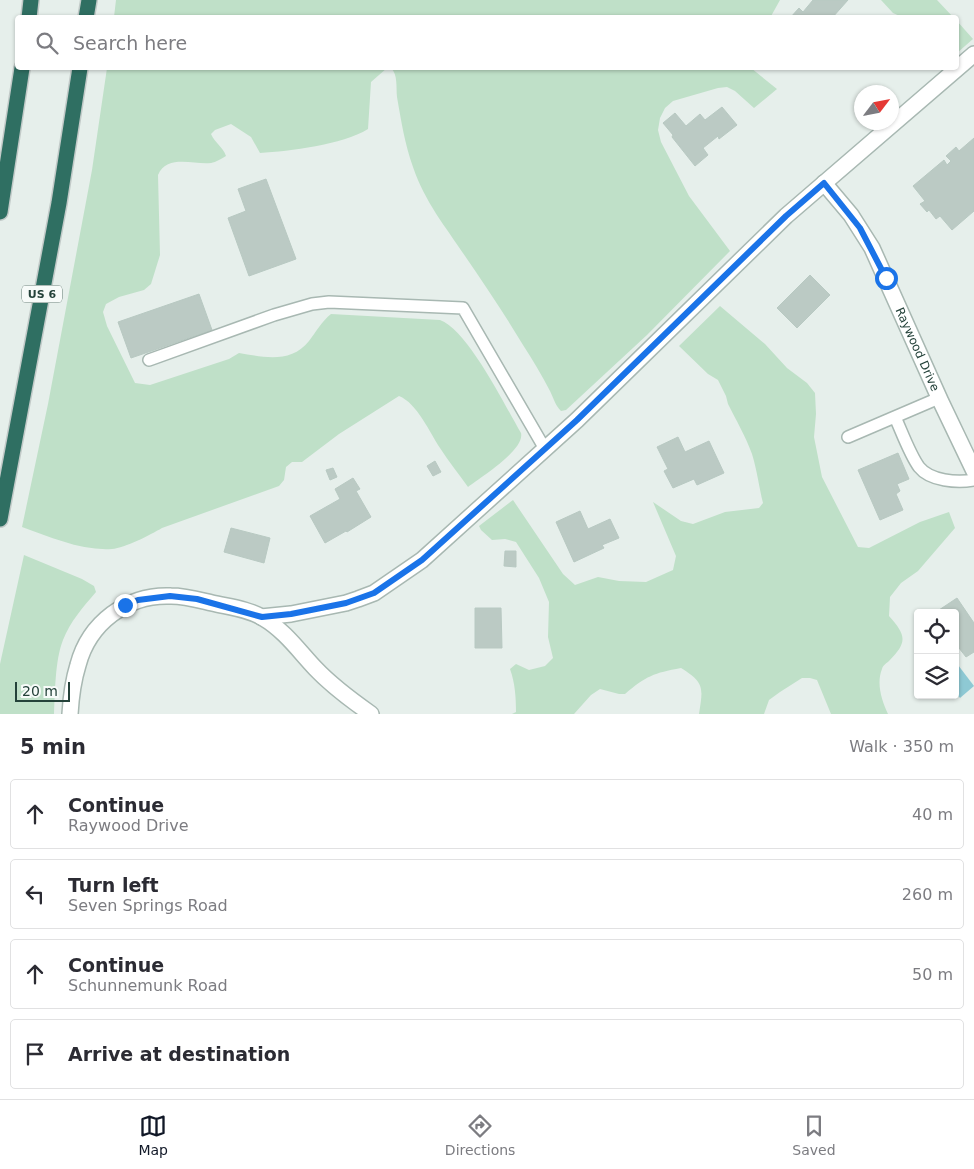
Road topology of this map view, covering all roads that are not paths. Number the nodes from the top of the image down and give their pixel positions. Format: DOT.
graph roads {
  1 [pos="31,0"];
  2 [pos="89,0"];
  3 [pos="29,15"];
  4 [pos="86,15"];
  5 [pos="974,54"];
  6 [pos="959,67"];
  7 [pos="22,70"];
  8 [pos="80,70"];
  9 [pos="955,70"];
  10 [pos="824,183"];
  11 [pos="0,212"];
  12 [pos="149,360"];
  13 [pos="939,398"];
  14 [pos="895,417"];
  15 [pos="848,437"];
  16 [pos="545,449"];
  17 [pos="974,471"];
  18 [pos="974,480"];
  19 [pos="0,519"];
  20 [pos="262,617"];
  21 [pos="70,714"];
  22 [pos="371,714"];
  1 -- 3 [label="highway"];
  2 -- 4 [label="highway"];
  5 -- 6 [label="street"];
  7 -- 11 [label="highway"];
  8 -- 19 [label="highway, US 6"];
  9 -- 10 [label="street"];
  10 -- 13 [label="street, Raywood Drive"];
  10 -- 16 [label="street"];
  12 -- 16 [label="lane"];
  13 -- 14 [label="lane"];
  13 -- 17 [label="street, Raywood Drive"];
  14 -- 15 [label="lane"];
  14 -- 18 [label="lane"];
  16 -- 20 [label="street"];
  20 -- 21 [label="street"];
  20 -- 22 [label="street"];
}
